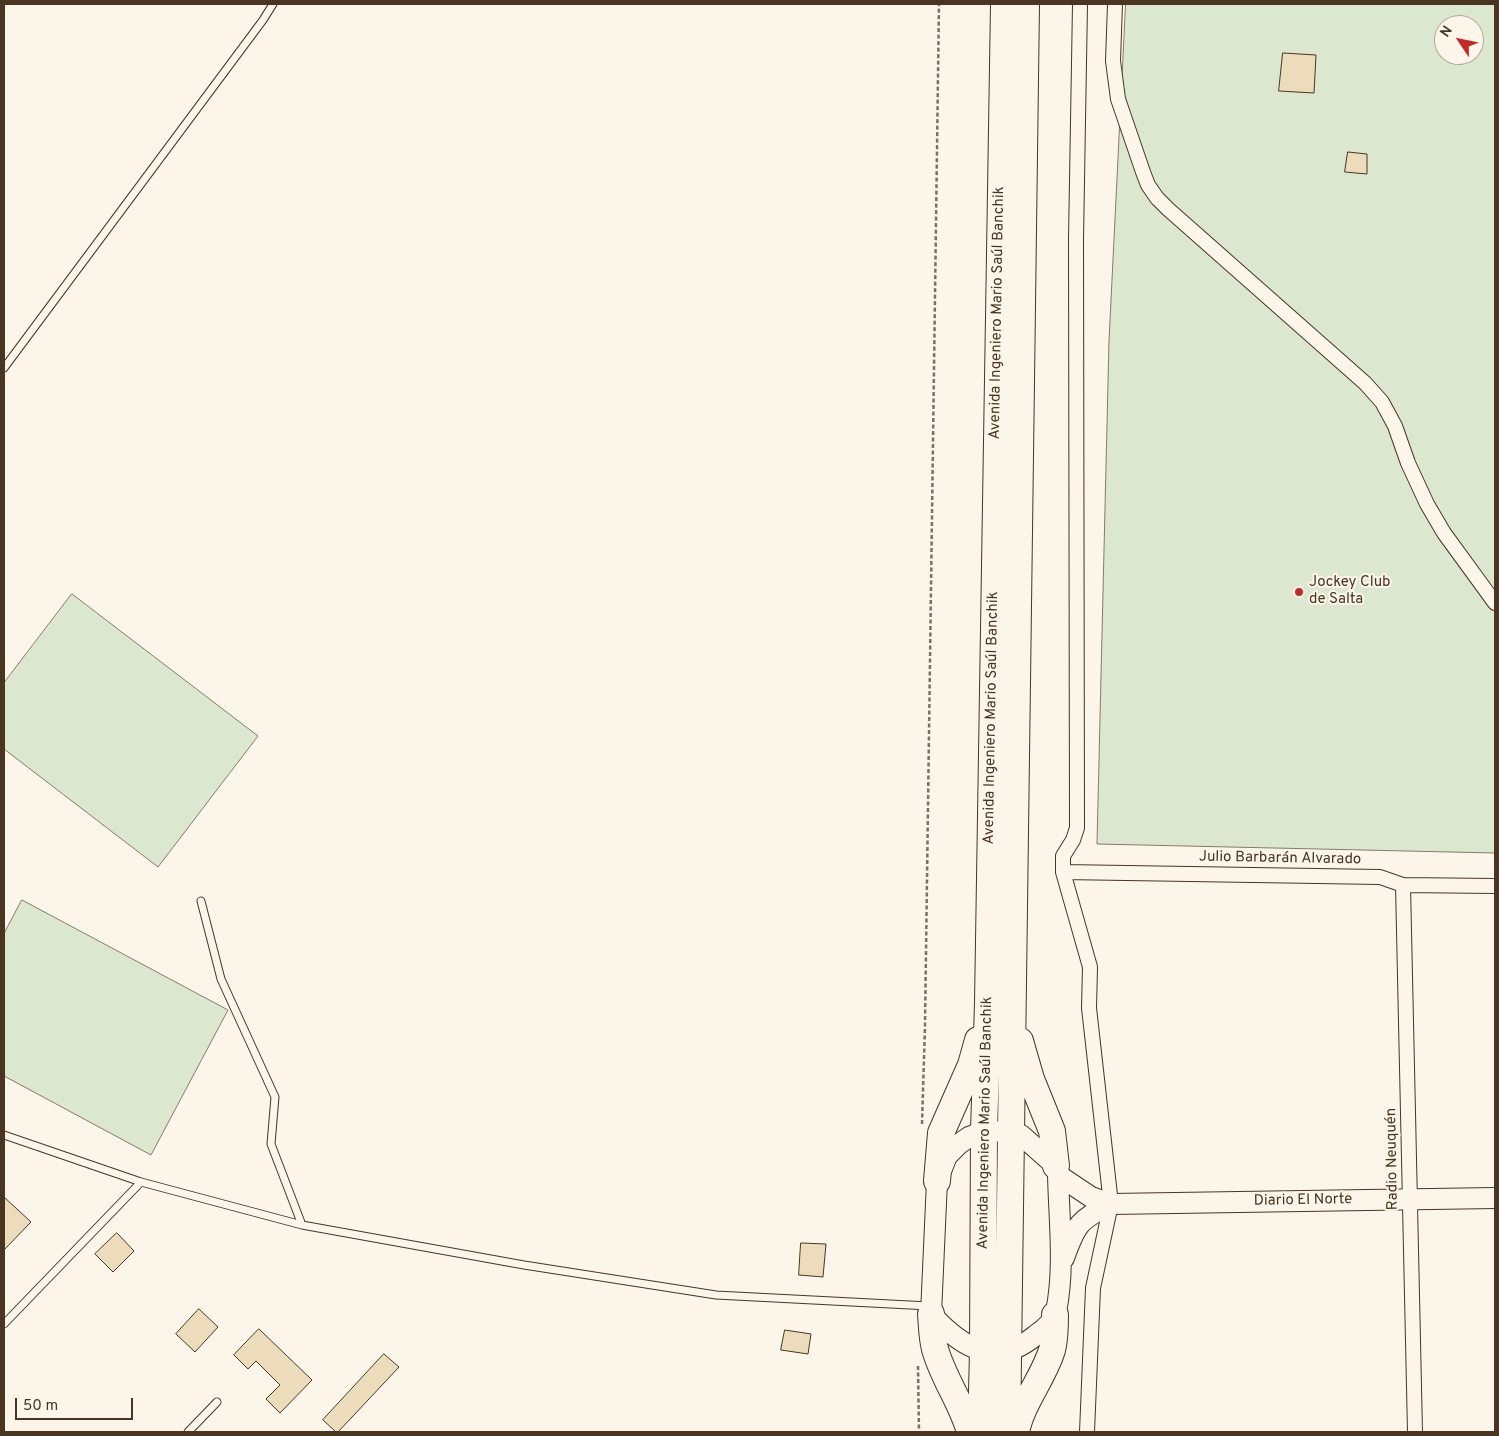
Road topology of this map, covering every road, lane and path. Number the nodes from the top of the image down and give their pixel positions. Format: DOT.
graph roads {
  1 [pos="273,4"];
  2 [pos="940,4"];
  3 [pos="1004,4"];
  4 [pos="1026,4"];
  5 [pos="1080,4"];
  6 [pos="1115,4"];
  7 [pos="4,368"];
  8 [pos="1495,602"];
  9 [pos="1063,872"];
  10 [pos="1403,885"];
  11 [pos="1495,886"];
  12 [pos="201,901"];
  13 [pos="988,1003"];
  14 [pos="1013,1014"];
  15 [pos="922,1125"];
  16 [pos="984,1132"];
  17 [pos="1011,1132"];
  18 [pos="4,1135"];
  19 [pos="1057,1170"];
  20 [pos="937,1181"];
  21 [pos="141,1182"];
  22 [pos="1495,1198"];
  23 [pos="1410,1200"];
  24 [pos="1111,1204"];
  25 [pos="302,1225"];
  26 [pos="1060,1270"];
  27 [pos="932,1310"];
  28 [pos="1056,1315"];
  29 [pos="4,1324"];
  30 [pos="995,1352"];
  31 [pos="917,1359"];
  32 [pos="217,1402"];
  33 [pos="188,1432"];
  34 [pos="919,1432"];
  35 [pos="970,1432"];
  36 [pos="981,1432"];
  37 [pos="1007,1432"];
  38 [pos="1016,1432"];
  39 [pos="1086,1432"];
  40 [pos="1415,1432"];
  1 -- 7 [label="lane"];
  2 -- 15 [label="path"];
  3 -- 13 [label="highway, Avenida Ingeniero Mario Saúl Banchik"];
  4 -- 14 [label="highway, Avenida Ingeniero Mario Saúl Banchik"];
  5 -- 9 [label="street"];
  6 -- 8 [label="street"];
  9 -- 10 [label="street, Julio Barbarán Alvarado"];
  9 -- 24 [label="street"];
  10 -- 11 [label="street, Julio Barbarán Alvarado"];
  10 -- 23 [label="street, Radio Neuquén"];
  12 -- 25 [label="lane"];
  13 -- 16 [label="highway, Avenida Ingeniero Mario Saúl Banchik"];
  13 -- 20 [label="highway"];
  14 -- 17 [label="highway, Avenida Ingeniero Mario Saúl Banchik"];
  14 -- 19 [label="highway"];
  16 -- 17 [label="street"];
  16 -- 20 [label="street"];
  16 -- 30 [label="highway, Avenida Ingeniero Mario Saúl Banchik"];
  17 -- 19 [label="street"];
  17 -- 30 [label="highway, Avenida Ingeniero Mario Saúl Banchik"];
  18 -- 21 [label="lane"];
  19 -- 24 [label="street"];
  19 -- 26 [label="street"];
  20 -- 27 [label="street"];
  21 -- 25 [label="lane"];
  21 -- 29 [label="lane"];
  22 -- 23 [label="street, Diario El Norte"];
  23 -- 24 [label="street, Diario El Norte"];
  23 -- 40 [label="street, Radio Neuquén"];
  24 -- 26 [label="street"];
  24 -- 39 [label="street"];
  25 -- 27 [label="lane"];
  26 -- 28 [label="street"];
  27 -- 30 [label="street"];
  27 -- 35 [label="highway"];
  28 -- 30 [label="street"];
  28 -- 38 [label="highway"];
  30 -- 36 [label="highway, Avenida Ingeniero Mario Saúl Banchik"];
  30 -- 37 [label="highway, Avenida Ingeniero Mario Saúl Banchik"];
  31 -- 34 [label="path"];
  32 -- 33 [label="lane"];
}
